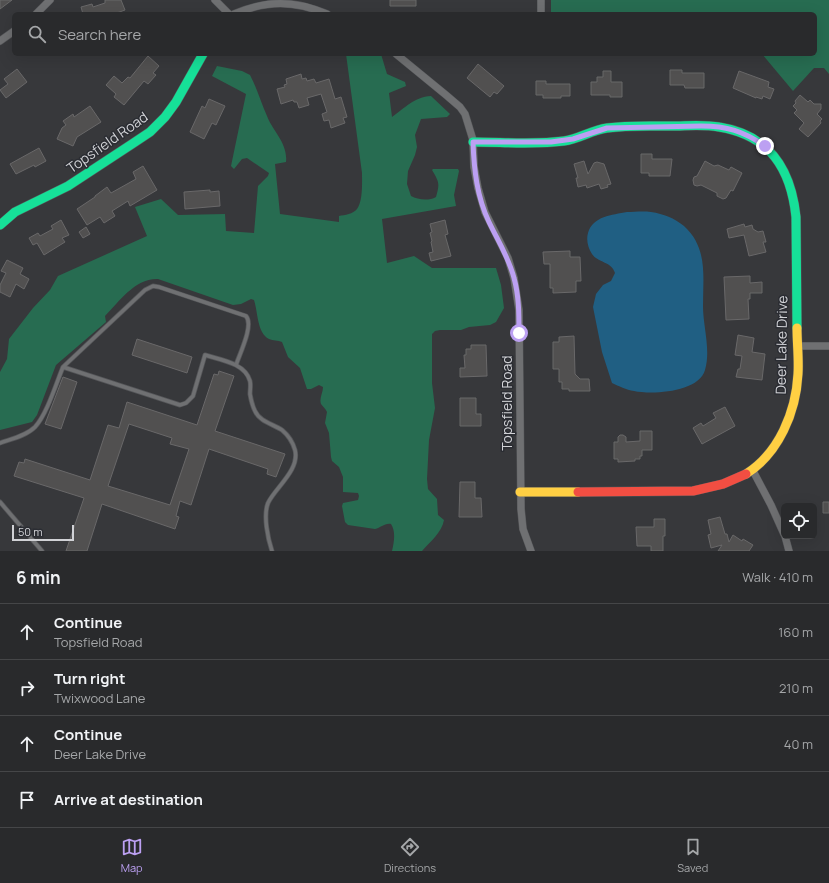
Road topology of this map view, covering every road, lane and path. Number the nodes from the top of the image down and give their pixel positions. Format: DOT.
graph roads {
  1 [pos="50,0"];
  2 [pos="215,0"];
  3 [pos="541,0"];
  4 [pos="38,12"];
  5 [pos="227,12"];
  6 [pos="238,12"];
  7 [pos="321,12"];
  8 [pos="541,12"];
  9 [pos="12,32"];
  10 [pos="0,41"];
  11 [pos="202,56"];
  12 [pos="398,56"];
  13 [pos="473,142"];
  14 [pos="0,225"];
  15 [pos="797,346"];
  16 [pos="829,346"];
  17 [pos="236,365"];
  18 [pos="63,367"];
  19 [pos="0,443"];
  20 [pos="752,469"];
  21 [pos="520,492"];
  22 [pos="0,502"];
  23 [pos="781,528"];
  24 [pos="785,539"];
  25 [pos="42,551"];
  26 [pos="272,551"];
  27 [pos="531,551"];
  28 [pos="789,551"];
  1 -- 4 [label="street"];
  2 -- 5 [label="street"];
  3 -- 8 [label="street"];
  6 -- 7 [label="street"];
  9 -- 10 [label="street"];
  11 -- 14 [label="street, Topsfield Road"];
  12 -- 13 [label="street, Topsfield Road"];
  13 -- 15 [label="street, Deer Lake Drive"];
  13 -- 21 [label="street, Topsfield Road"];
  15 -- 16 [label="street"];
  15 -- 20 [label="street, Deer Lake Drive"];
  17 -- 18 [label="lane"];
  17 -- 18 [label="lane"];
  17 -- 26 [label="lane"];
  18 -- 19 [label="lane"];
  20 -- 21 [label="street, Deer Lake Drive"];
  20 -- 23 [label="street"];
  21 -- 27 [label="street, Topsfield Road"];
  22 -- 25 [label="lane"];
  24 -- 28 [label="street"];
}
